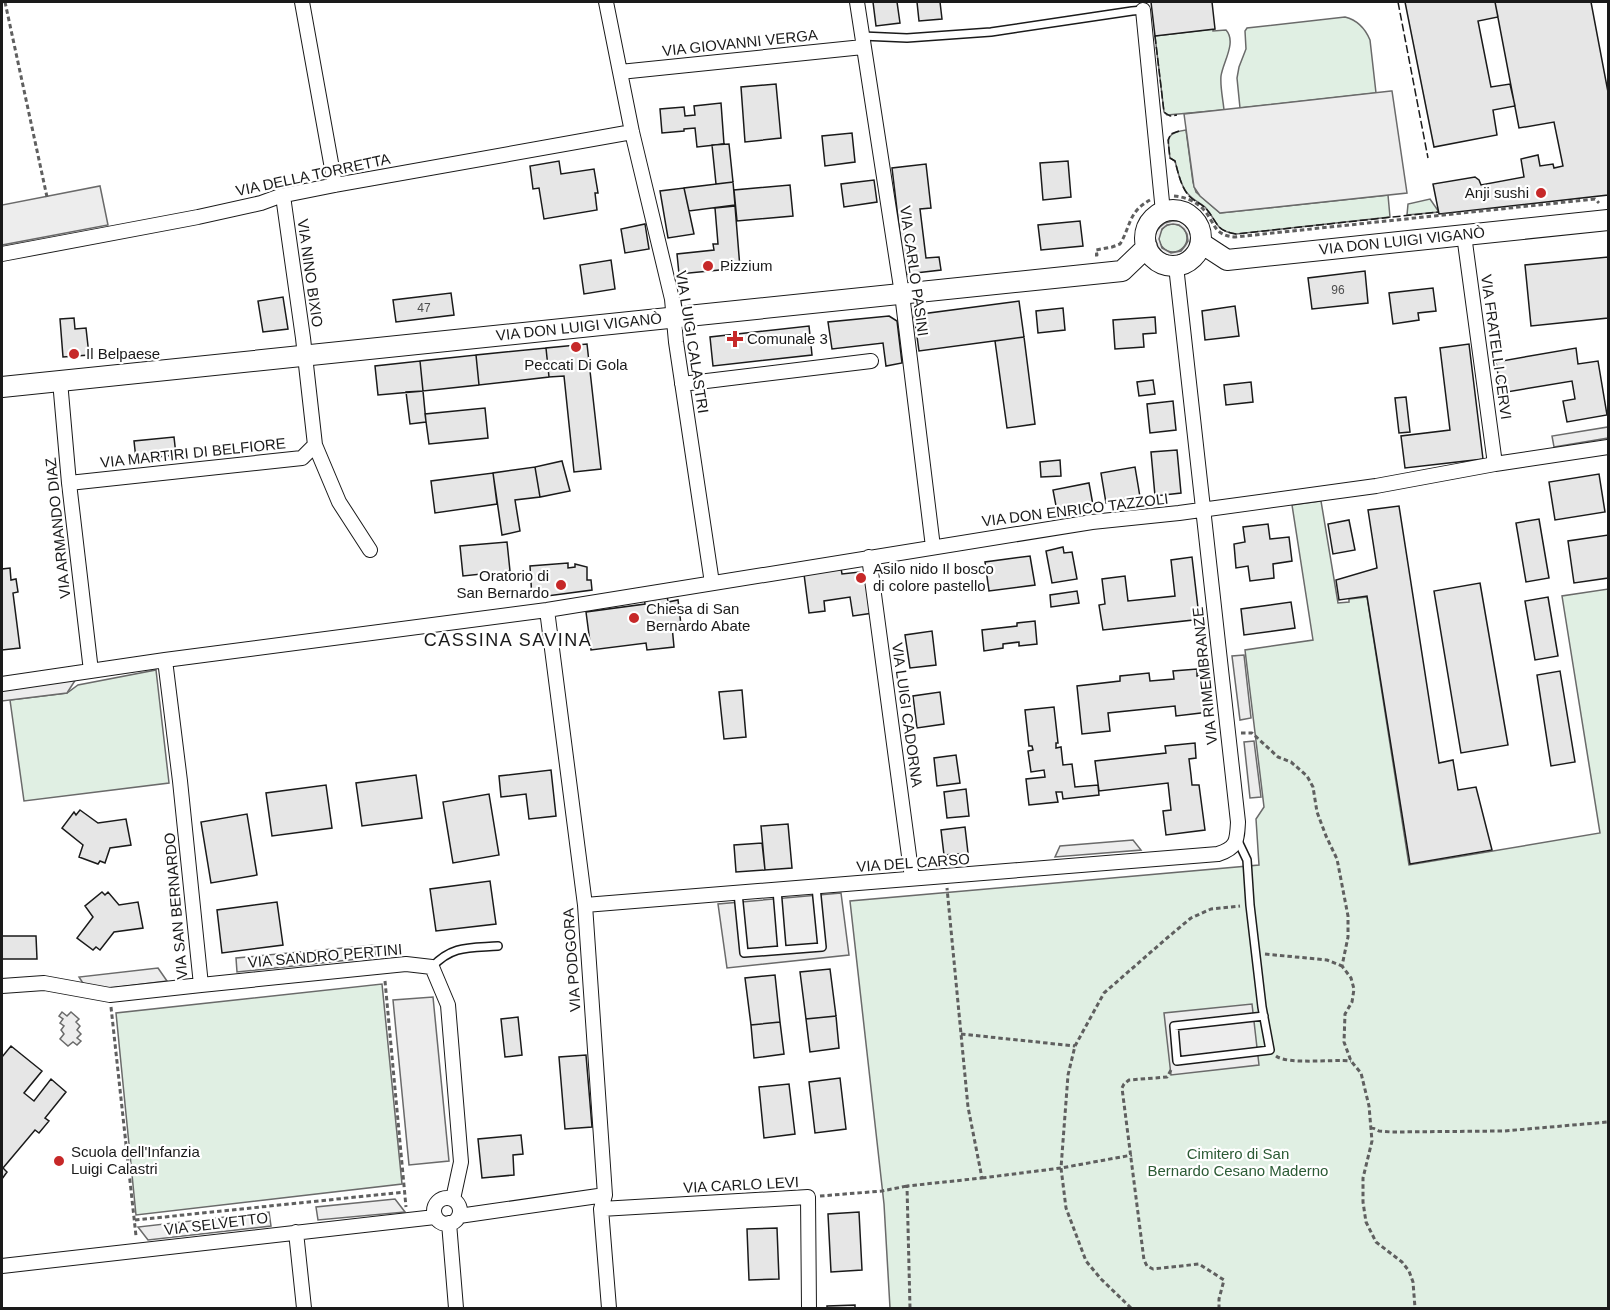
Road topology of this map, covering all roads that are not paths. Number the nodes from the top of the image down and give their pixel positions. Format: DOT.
graph roads {
  1 [pos="302,2"];
  2 [pos="606,2"];
  3 [pos="857,2"];
  4 [pos="1143,10"];
  5 [pos="862,42"];
  6 [pos="620,72"];
  7 [pos="632,132"];
  8 [pos="335,185"];
  9 [pos="283,196"];
  10 [pos="1162,204"];
  11 [pos="1605,214"];
  12 [pos="1464,235"];
  13 [pos="1201,243"];
  14 [pos="1147,248"];
  15 [pos="2,254"];
  16 [pos="1176,266"];
  17 [pos="902,294"];
  18 [pos="675,317"];
  19 [pos="304,355"];
  20 [pos="871,362"];
  21 [pos="60,381"];
  22 [pos="682,384"];
  23 [pos="2,387"];
  24 [pos="315,445"];
  25 [pos="1608,447"];
  26 [pos="1495,464"];
  27 [pos="69,483"];
  28 [pos="1202,510"];
  29 [pos="933,547"];
  30 [pos="370,550"];
  31 [pos="869,557"];
  32 [pos="712,583"];
  33 [pos="547,610"];
  34 [pos="165,660"];
  35 [pos="91,671"];
  36 [pos="2,684"];
  37 [pos="1237,839"];
  38 [pos="912,878"];
  39 [pos="816,887"];
  40 [pos="777,890"];
  41 [pos="738,893"];
  42 [pos="585,905"];
  43 [pos="498,946"];
  44 [pos="782,950"];
  45 [pos="432,967"];
  46 [pos="201,985"];
  47 [pos="2,986"];
  48 [pos="1264,1016"];
  49 [pos="453,1199"];
  50 [pos="603,1202"];
  51 [pos="435,1217"];
  52 [pos="454,1220"];
  53 [pos="296,1232"];
  54 [pos="2,1266"];
  55 [pos="304,1308"];
  56 [pos="456,1308"];
  57 [pos="609,1308"];
  58 [pos="809,1308"];
  1 -- 8 [label="street"];
  2 -- 6 [label="street, VIA LUIGI CALASTRI"];
  3 -- 5 [label="street, VIA CARLO PASINI"];
  4 -- 5 [label="lane"];
  4 -- 10 [label="street"];
  5 -- 6 [label="street, VIA GIOVANNI VERGA"];
  5 -- 17 [label="street, VIA CARLO PASINI"];
  6 -- 7 [label="street, VIA LUIGI CALASTRI"];
  7 -- 8 [label="street, VIA DELLA TORRETTA"];
  7 -- 18 [label="street, VIA LUIGI CALASTRI"];
  8 -- 9 [label="street, VIA DELLA TORRETTA"];
  9 -- 15 [label="street, VIA DELLA TORRETTA"];
  9 -- 19 [label="street, VIA NINO BIXIO"];
  10 -- 13 [label="street"];
  10 -- 14 [label="street"];
  11 -- 12 [label="street, VIA DON LUIGI VIGANÒ"];
  12 -- 13 [label="street, VIA DON LUIGI VIGANÒ"];
  12 -- 26 [label="street, VIA FRATELLI CERVI"];
  13 -- 16 [label="street"];
  14 -- 16 [label="street"];
  14 -- 17 [label="street, VIA DON LUIGI VIGANÒ"];
  16 -- 28 [label="street, VIA RIMEMBRANZE"];
  17 -- 18 [label="street, VIA DON LUIGI VIGANÒ"];
  17 -- 29 [label="street, VIA CARLO PASINI"];
  18 -- 19 [label="street, VIA DON LUIGI VIGANÒ"];
  18 -- 22 [label="street, VIA LUIGI CALASTRI"];
  19 -- 21 [label="street, VIA DON LUIGI VIGANÒ"];
  19 -- 24 [label="street, VIA NINO BIXIO"];
  20 -- 22 [label="street"];
  21 -- 23 [label="street, VIA DON LUIGI VIGANÒ"];
  21 -- 27 [label="street, VIA ARMANDO DIAZ"];
  22 -- 32 [label="street, VIA LUIGI CALASTRI"];
  24 -- 27 [label="street, VIA MARTIRI DI BELFIORE"];
  24 -- 30 [label="street, VIA NINO BIXIO"];
  25 -- 26 [label="street, VIA DON ENRICO TAZZOLI"];
  26 -- 28 [label="street, VIA DON ENRICO TAZZOLI"];
  27 -- 35 [label="street, VIA ARMANDO DIAZ"];
  28 -- 29 [label="street, VIA DON ENRICO TAZZOLI"];
  28 -- 37 [label="street, VIA RIMEMBRANZE"];
  29 -- 31 [label="street, VIA DON ENRICO TAZZOLI"];
  31 -- 32 [label="street, VIA DON ENRICO TAZZOLI"];
  31 -- 38 [label="street, VIA LUIGI CADORNA"];
  32 -- 33 [label="street, VIA DON ENRICO TAZZOLI"];
  33 -- 34 [label="street"];
  33 -- 42 [label="street, VIA PODGORA"];
  34 -- 35 [label="street"];
  34 -- 46 [label="street, VIA SAN BERNARDO"];
  35 -- 36 [label="street"];
  37 -- 38 [label="street, VIA DEL CARSO"];
  37 -- 48 [label="lane"];
  38 -- 39 [label="street, VIA DEL CARSO"];
  39 -- 40 [label="street, VIA DEL CARSO"];
  39 -- 44 [label="lane"];
  40 -- 41 [label="street, VIA DEL CARSO"];
  40 -- 44 [label="lane"];
  41 -- 42 [label="street, VIA DEL CARSO"];
  41 -- 44 [label="lane"];
  42 -- 50 [label="street, VIA PODGORA"];
  43 -- 45 [label="lane"];
  45 -- 46 [label="street, VIA SANDRO PERTINI"];
  45 -- 49 [label="street"];
  46 -- 47 [label="street, VIA SAN BERNARDO"];
  48 -- 48 [label="lane"];
  49 -- 51 [label="street"];
  49 -- 52 [label="street"];
  50 -- 52 [label="street"];
  50 -- 57 [label="street, VIA PODGORA"];
  50 -- 58 [label="street, VIA CARLO LEVI"];
  51 -- 52 [label="street"];
  51 -- 53 [label="street, VIA SELVETTO"];
  52 -- 56 [label="street"];
  53 -- 54 [label="street, VIA SELVETTO"];
  53 -- 55 [label="street"];
}
